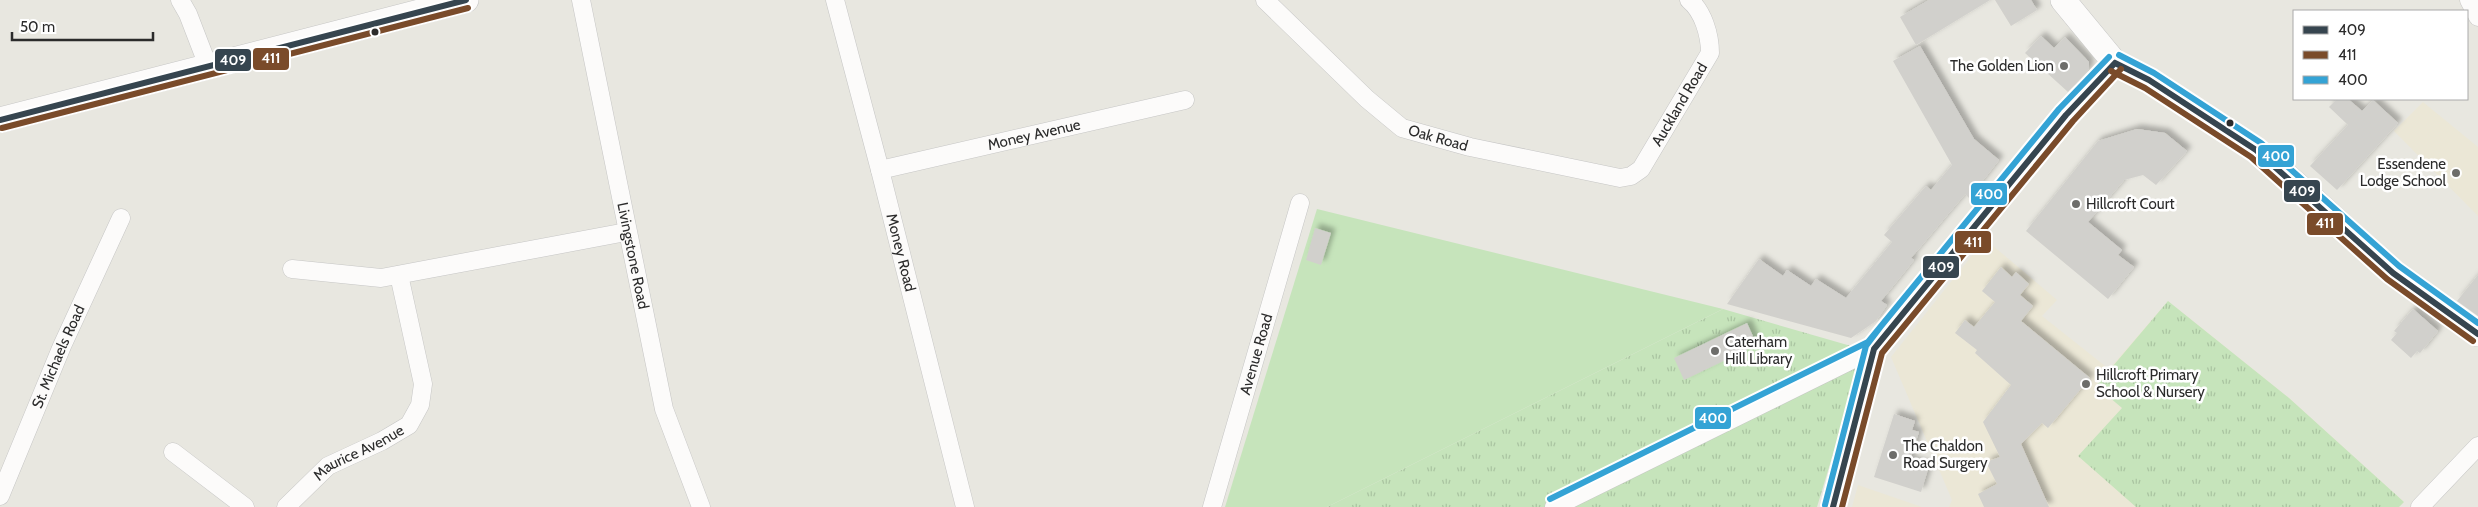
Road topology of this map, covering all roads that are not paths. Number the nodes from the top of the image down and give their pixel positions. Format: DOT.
graph roads {
  1 [pos="180,0"];
  2 [pos="466,0"];
  3 [pos="581,0"];
  4 [pos="835,0"];
  5 [pos="1265,0"];
  6 [pos="1688,0"];
  7 [pos="2064,0"];
  8 [pos="2469,0"];
  9 [pos="2478,16"];
  10 [pos="2115,63"];
  11 [pos="208,66"];
  12 [pos="1186,100"];
  13 [pos="0,120"];
  14 [pos="1650,156"];
  15 [pos="880,170"];
  16 [pos="1300,202"];
  17 [pos="121,218"];
  18 [pos="626,232"];
  19 [pos="292,269"];
  20 [pos="399,275"];
  21 [pos="2478,334"];
  22 [pos="1874,349"];
  23 [pos="2478,446"];
  24 [pos="173,452"];
  25 [pos="0,496"];
  26 [pos="244,507"];
  27 [pos="286,507"];
  28 [pos="701,507"];
  29 [pos="965,507"];
  30 [pos="1212,507"];
  31 [pos="1554,507"];
  32 [pos="1832,507"];
  33 [pos="2420,507"];
  1 -- 11 [label="street"];
  2 -- 11 [label="main road"];
  3 -- 18 [label="street, Livingstone Road"];
  4 -- 15 [label="street, Money Road"];
  5 -- 14 [label="street, Oak Road"];
  6 -- 14 [label="street, Auckland Road"];
  7 -- 10 [label="main road"];
  8 -- 9 [label="street"];
  10 -- 21 [label="main road"];
  10 -- 22 [label="main road"];
  11 -- 13 [label="main road"];
  12 -- 15 [label="street, Money Avenue"];
  15 -- 29 [label="street, Money Road"];
  16 -- 30 [label="street, Avenue Road"];
  17 -- 25 [label="street, St. Michaels Road"];
  18 -- 20 [label="street"];
  18 -- 28 [label="street, Livingstone Road"];
  19 -- 20 [label="street"];
  20 -- 27 [label="street, Maurice Avenue"];
  22 -- 31 [label="street"];
  22 -- 32 [label="main road"];
  23 -- 33 [label="street"];
  24 -- 26 [label="street"];
}
